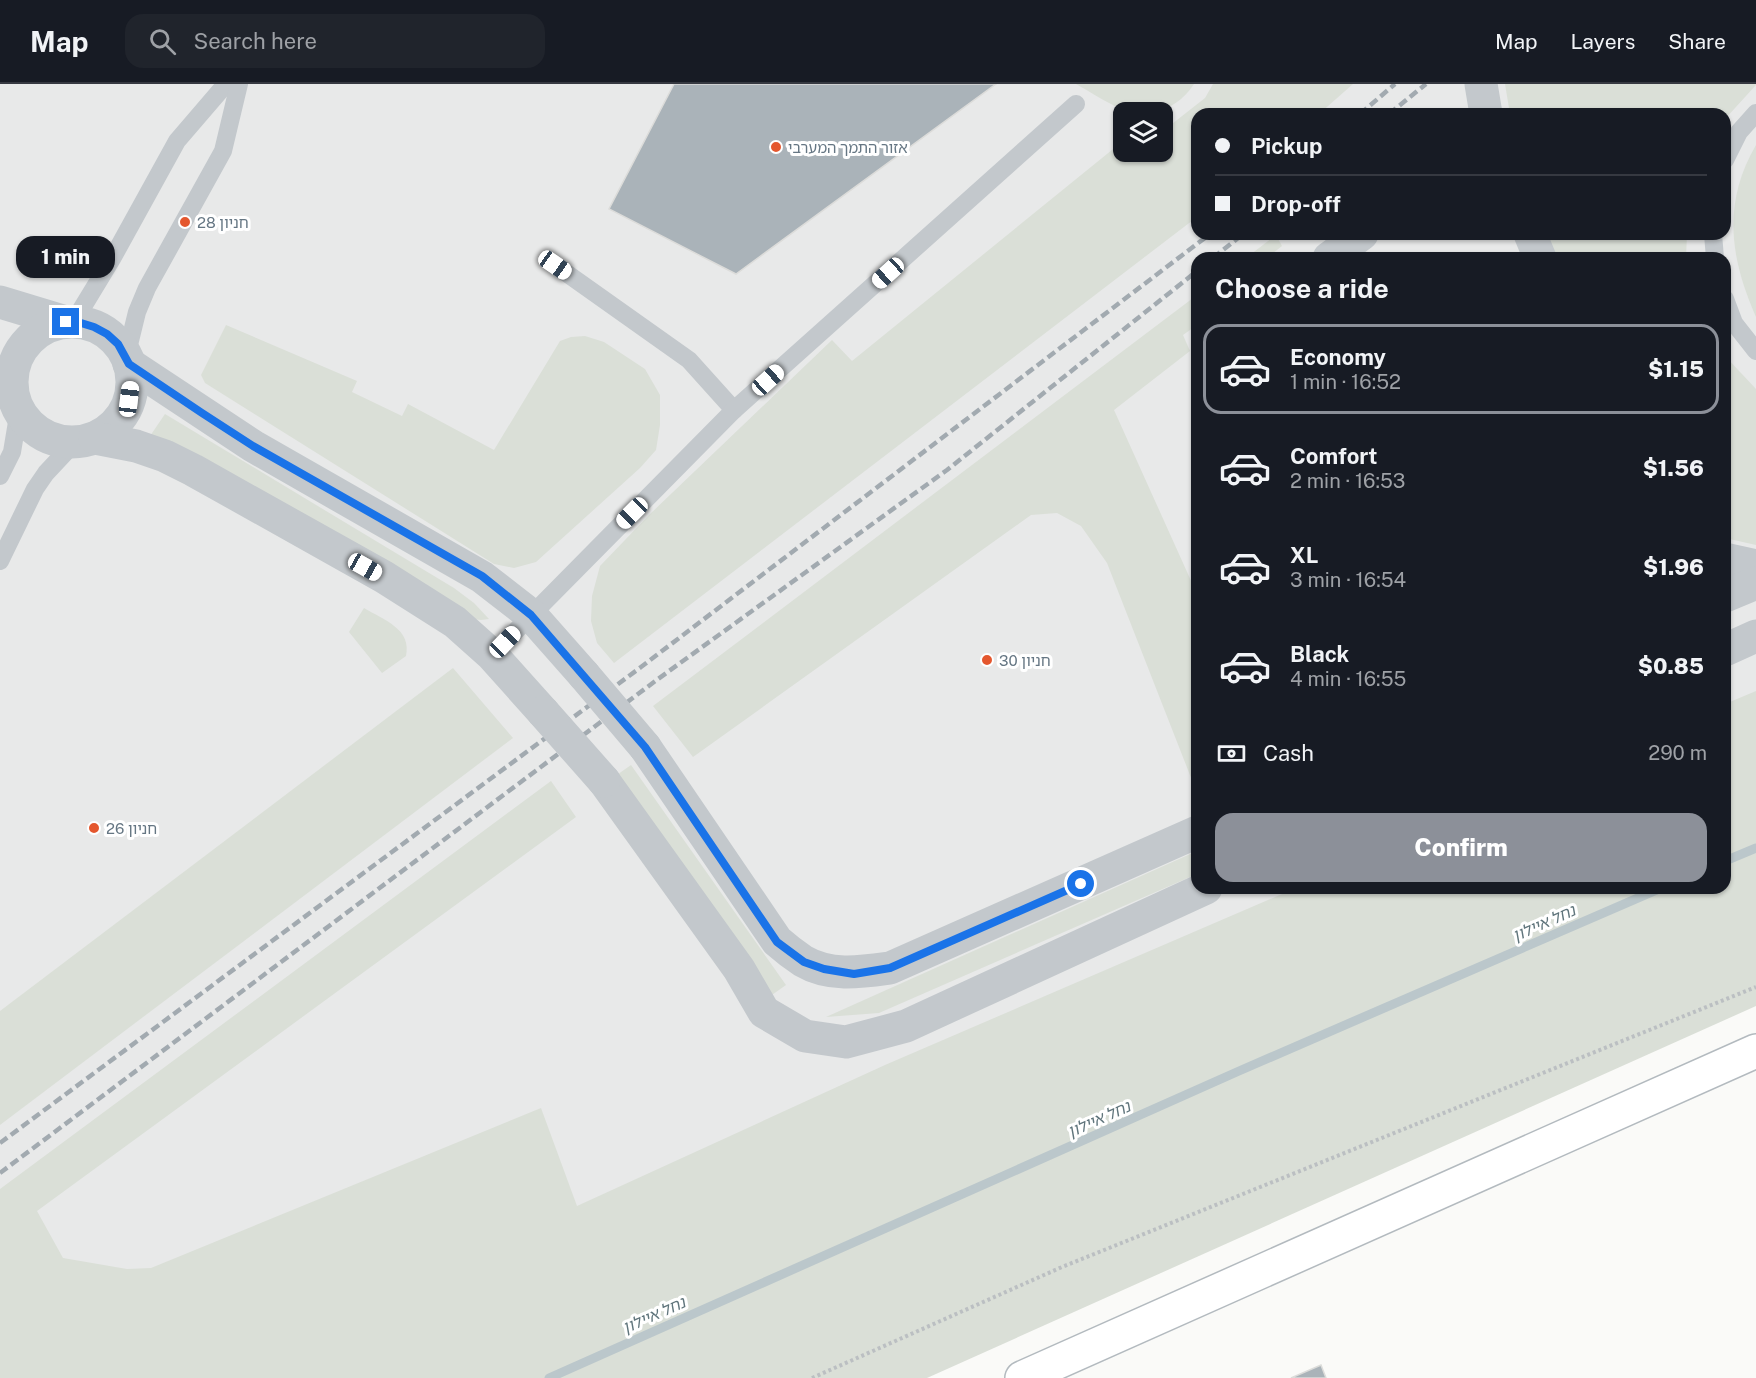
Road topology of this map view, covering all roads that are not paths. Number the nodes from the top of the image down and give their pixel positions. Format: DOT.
graph roads {
  1 [pos="226,84"];
  2 [pos="239,84"];
  3 [pos="1076,104"];
  4 [pos="1756,113"];
  5 [pos="1731,148"];
  6 [pos="1354,240"];
  7 [pos="1337,252"];
  8 [pos="555,265"];
  9 [pos="0,303"];
  10 [pos="1731,315"];
  11 [pos="70,322"];
  12 [pos="1756,351"];
  13 [pos="127,361"];
  14 [pos="10,388"];
  15 [pos="734,411"];
  16 [pos="85,440"];
  17 [pos="0,476"];
  18 [pos="1731,560"];
  19 [pos="0,561"];
  20 [pos="1756,566"];
  21 [pos="1756,583"];
  22 [pos="1731,593"];
  23 [pos="531,615"];
  24 [pos="1756,636"];
  25 [pos="1731,647"];
  26 [pos="492,655"];
  27 [pos="1191,835"];
  28 [pos="1193,894"];
  29 [pos="1756,1051"];
  30 [pos="1022,1378"];
  1 -- 11 [label="lane"];
  2 -- 13 [label="lane"];
  3 -- 15 [label="lane"];
  4 -- 5 [label="lane"];
  6 -- 7 [label="street"];
  8 -- 15 [label="lane"];
  9 -- 11 [label="street"];
  10 -- 12 [label="lane"];
  11 -- 13 [label="street"];
  11 -- 14 [label="street"];
  13 -- 16 [label="street"];
  13 -- 23 [label="street"];
  14 -- 16 [label="street"];
  14 -- 17 [label="lane"];
  15 -- 23 [label="lane"];
  16 -- 19 [label="lane"];
  16 -- 26 [label="street"];
  18 -- 20 [label="street"];
  21 -- 22 [label="street"];
  23 -- 26 [label="lane"];
  23 -- 27 [label="street, bridge"];
  24 -- 25 [label="street"];
  26 -- 28 [label="street, bridge"];
  29 -- 30 [label="main road"];
}
